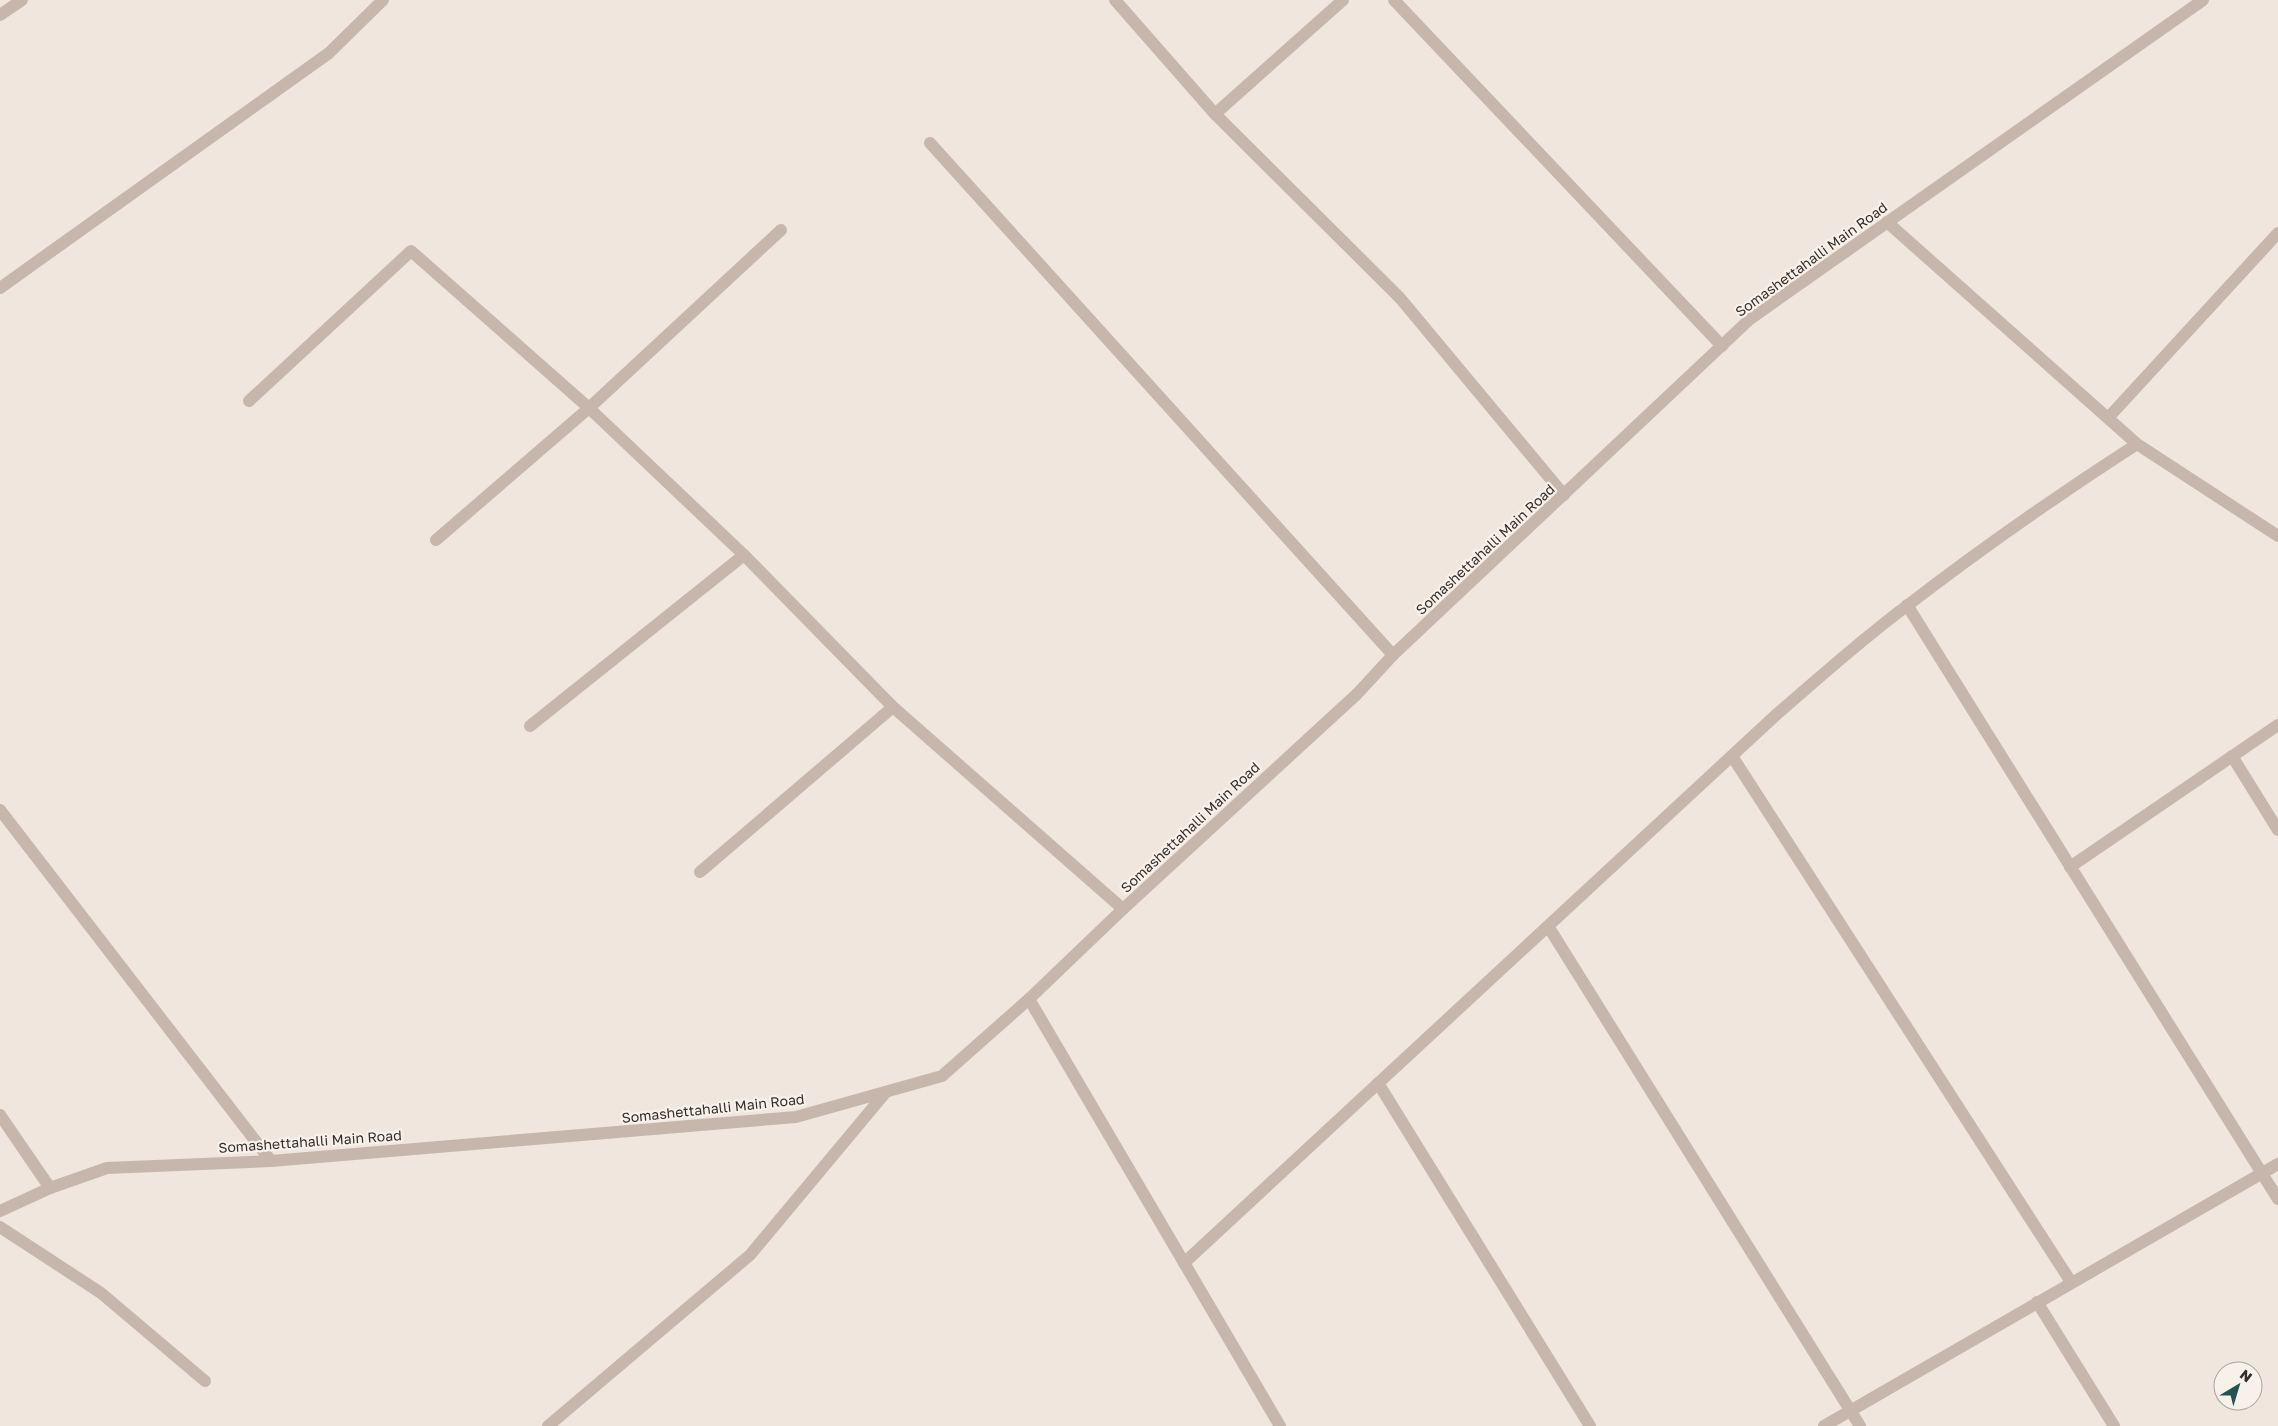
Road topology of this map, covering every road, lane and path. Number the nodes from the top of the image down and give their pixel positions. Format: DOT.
graph roads {
  1 [pos="22,0"];
  2 [pos="383,0"];
  3 [pos="1115,0"];
  4 [pos="1343,0"];
  5 [pos="1394,0"];
  6 [pos="2203,0"];
  7 [pos="0,15"];
  8 [pos="1215,114"];
  9 [pos="930,143"];
  10 [pos="1887,222"];
  11 [pos="781,230"];
  12 [pos="2278,233"];
  13 [pos="0,288"];
  14 [pos="1722,346"];
  15 [pos="249,401"];
  16 [pos="589,408"];
  17 [pos="2108,418"];
  18 [pos="2137,444"];
  19 [pos="1564,495"];
  20 [pos="2278,536"];
  21 [pos="436,540"];
  22 [pos="744,555"];
  23 [pos="1907,605"];
  24 [pos="1392,655"];
  25 [pos="893,707"];
  26 [pos="2278,725"];
  27 [pos="530,726"];
  28 [pos="1732,756"];
  29 [pos="2232,756"];
  30 [pos="0,810"];
  31 [pos="2278,830"];
  32 [pos="2070,867"];
  33 [pos="700,872"];
  34 [pos="1124,908"];
  35 [pos="1548,926"];
  36 [pos="1029,999"];
  37 [pos="1378,1083"];
  38 [pos="886,1092"];
  39 [pos="0,1115"];
  40 [pos="271,1161"];
  41 [pos="2278,1164"];
  42 [pos="2262,1173"];
  43 [pos="50,1188"];
  44 [pos="2278,1199"];
  45 [pos="0,1211"];
  46 [pos="0,1227"];
  47 [pos="1184,1263"];
  48 [pos="2071,1282"];
  49 [pos="2037,1302"];
  50 [pos="205,1381"];
  51 [pos="1850,1411"];
  52 [pos="548,1426"];
  53 [pos="1280,1426"];
  54 [pos="1590,1426"];
  55 [pos="1824,1426"];
  56 [pos="1860,1426"];
  57 [pos="2114,1426"];
  1 -- 7 [label="street"];
  2 -- 13 [label="street"];
  3 -- 8 [label="street"];
  4 -- 8 [label="street"];
  5 -- 14 [label="street"];
  6 -- 10 [label="street, Somashettahalli Main Road"];
  8 -- 19 [label="street"];
  9 -- 24 [label="street"];
  10 -- 14 [label="street, Somashettahalli Main Road"];
  10 -- 17 [label="street"];
  11 -- 16 [label="street"];
  12 -- 17 [label="street"];
  14 -- 19 [label="street, Somashettahalli Main Road"];
  15 -- 16 [label="street"];
  16 -- 21 [label="street"];
  16 -- 22 [label="street"];
  17 -- 18 [label="street"];
  18 -- 20 [label="street"];
  18 -- 23 [label="street"];
  19 -- 24 [label="street, Somashettahalli Main Road"];
  22 -- 25 [label="street"];
  22 -- 27 [label="street"];
  23 -- 28 [label="street"];
  23 -- 32 [label="street"];
  24 -- 34 [label="street, Somashettahalli Main Road"];
  25 -- 33 [label="street"];
  25 -- 34 [label="street"];
  26 -- 29 [label="street"];
  28 -- 35 [label="street"];
  28 -- 48 [label="street"];
  29 -- 31 [label="street"];
  29 -- 32 [label="street"];
  30 -- 40 [label="street"];
  32 -- 42 [label="street"];
  34 -- 36 [label="street, Somashettahalli Main Road"];
  35 -- 37 [label="street"];
  35 -- 51 [label="street"];
  36 -- 38 [label="street, Somashettahalli Main Road"];
  36 -- 47 [label="street"];
  37 -- 47 [label="street"];
  37 -- 54 [label="street"];
  38 -- 40 [label="street, Somashettahalli Main Road"];
  38 -- 52 [label="street"];
  39 -- 43 [label="street"];
  40 -- 43 [label="street, Somashettahalli Main Road"];
  41 -- 42 [label="street"];
  42 -- 44 [label="street"];
  42 -- 48 [label="street"];
  43 -- 45 [label="street, Somashettahalli Main Road"];
  46 -- 50 [label="street"];
  47 -- 53 [label="street"];
  48 -- 49 [label="street"];
  49 -- 51 [label="street"];
  49 -- 57 [label="street"];
  51 -- 55 [label="street"];
  51 -- 56 [label="street"];
}
